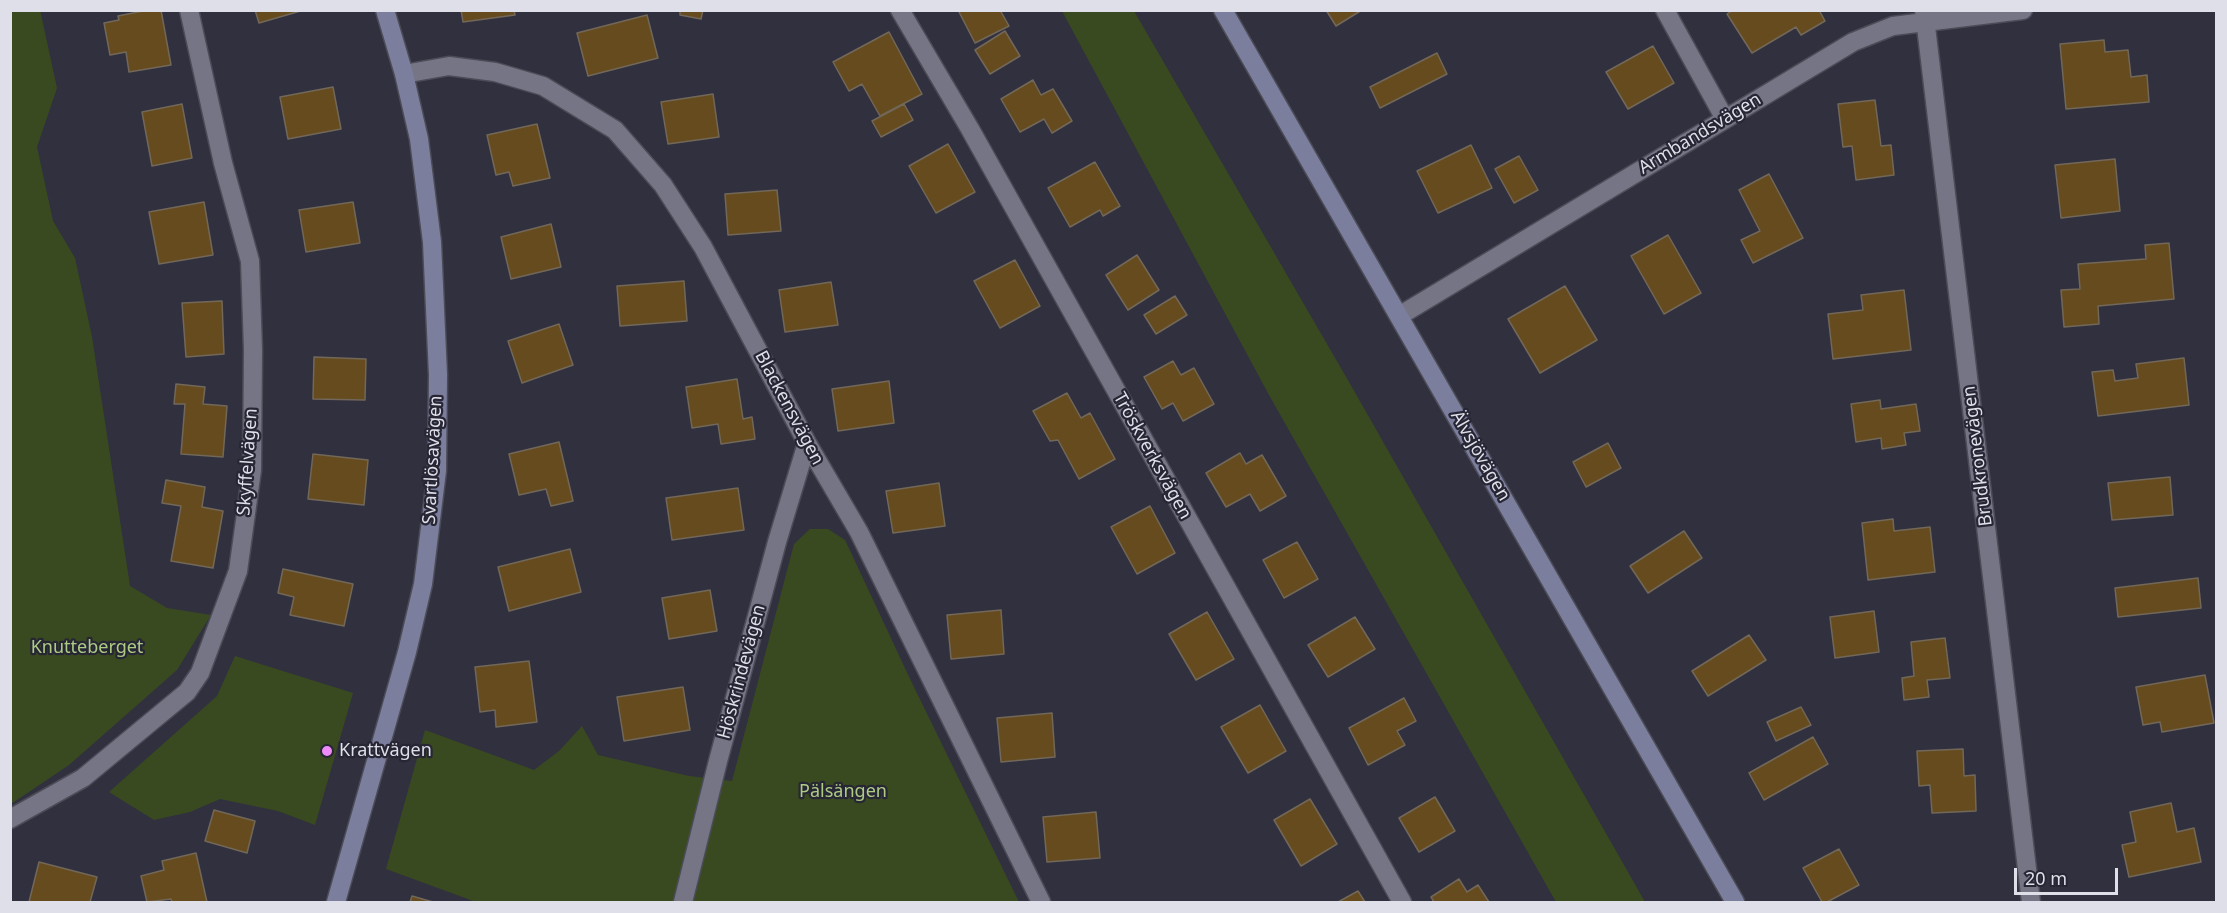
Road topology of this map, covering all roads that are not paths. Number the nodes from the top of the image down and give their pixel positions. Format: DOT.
graph roads {
  1 [pos="189,10"];
  2 [pos="385,10"];
  3 [pos="900,10"];
  4 [pos="1223,10"];
  5 [pos="1665,10"];
  6 [pos="2023,10"];
  7 [pos="1925,17"];
  8 [pos="404,74"];
  9 [pos="1725,119"];
  10 [pos="1399,316"];
  11 [pos="807,443"];
  12 [pos="10,819"];
  13 [pos="336,903"];
  14 [pos="683,903"];
  15 [pos="1041,903"];
  16 [pos="1402,903"];
  17 [pos="1735,903"];
  18 [pos="2031,903"];
  1 -- 12 [label="street, Skyffelvägen"];
  2 -- 8 [label="main road, Svartlösavägen"];
  3 -- 16 [label="street, Tröskverksvägen"];
  4 -- 10 [label="main road, Älvsjövägen"];
  5 -- 9 [label="street"];
  6 -- 7 [label="street, Armbandsvägen"];
  7 -- 9 [label="street, Armbandsvägen"];
  7 -- 18 [label="street, Brudkronevägen"];
  8 -- 11 [label="street, Blackensvägen"];
  8 -- 13 [label="main road, Svartlösavägen"];
  9 -- 10 [label="street, Armbandsvägen"];
  10 -- 17 [label="main road, Älvsjövägen"];
  11 -- 14 [label="street, Höskrindevägen"];
  11 -- 15 [label="street, Blackensvägen"];
}
